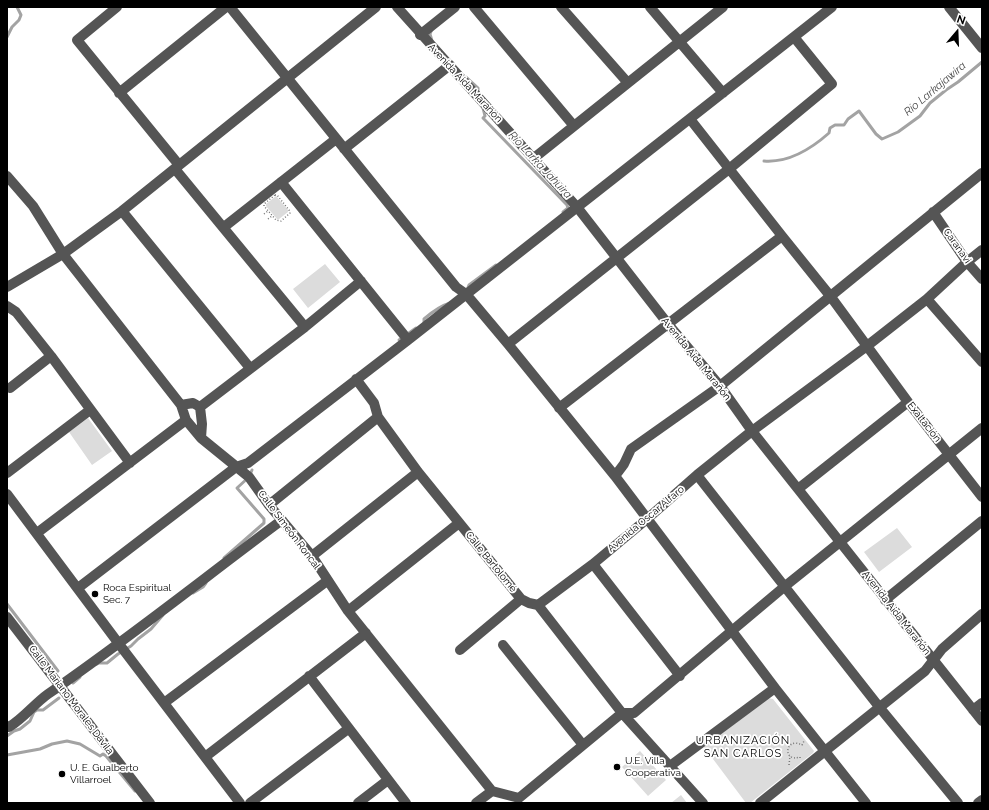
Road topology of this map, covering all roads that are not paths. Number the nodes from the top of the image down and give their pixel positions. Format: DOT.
graph roads {
  1 [pos="117,7"];
  2 [pos="226,7"];
  3 [pos="230,7"];
  4 [pos="376,7"];
  5 [pos="396,7"];
  6 [pos="455,7"];
  7 [pos="474,7"];
  8 [pos="561,7"];
  9 [pos="650,7"];
  10 [pos="723,7"];
  11 [pos="832,7"];
  12 [pos="949,7"];
  13 [pos="420,34"];
  14 [pos="794,37"];
  15 [pos="680,42"];
  16 [pos="982,48"];
  17 [pos="450,65"];
  18 [pos="287,78"];
  19 [pos="628,83"];
  20 [pos="119,93"];
  21 [pos="724,93"];
  22 [pos="690,119"];
  23 [pos="574,126"];
  24 [pos="336,139"];
  25 [pos="344,149"];
  26 [pos="534,158"];
  27 [pos="177,167"];
  28 [pos="729,169"];
  29 [pos="982,173"];
  30 [pos="7,176"];
  31 [pos="281,182"];
  32 [pos="577,207"];
  33 [pos="122,211"];
  34 [pos="933,212"];
  35 [pos="224,227"];
  36 [pos="782,236"];
  37 [pos="982,250"];
  38 [pos="63,254"];
  39 [pos="616,258"];
  40 [pos="967,262"];
  41 [pos="982,279"];
  42 [pos="361,281"];
  43 [pos="7,287"];
  44 [pos="466,294"];
  45 [pos="831,296"];
  46 [pos="928,299"];
  47 [pos="7,306"];
  48 [pos="668,324"];
  49 [pos="305,327"];
  50 [pos="408,340"];
  51 [pos="508,344"];
  52 [pos="867,346"];
  53 [pos="51,356"];
  54 [pos="982,362"];
  55 [pos="250,368"];
  56 [pos="356,379"];
  57 [pos="720,386"];
  58 [pos="10,388"];
  59 [pos="908,402"];
  60 [pos="181,404"];
  61 [pos="200,407"];
  62 [pos="559,408"];
  63 [pos="90,410"];
  64 [pos="378,417"];
  65 [pos="186,420"];
  66 [pos="982,428"];
  67 [pos="752,431"];
  68 [pos="201,438"];
  69 [pos="949,455"];
  70 [pos="130,463"];
  71 [pos="236,467"];
  72 [pos="418,472"];
  73 [pos="7,473"];
  74 [pos="697,475"];
  75 [pos="615,476"];
  76 [pos="798,489"];
  77 [pos="7,494"];
  78 [pos="982,497"];
  79 [pos="269,504"];
  80 [pos="647,519"];
  81 [pos="282,520"];
  82 [pos="982,521"];
  83 [pos="459,523"];
  84 [pos="37,533"];
  85 [pos="841,542"];
  86 [pos="312,556"];
  87 [pos="593,564"];
  88 [pos="327,581"];
  89 [pos="784,587"];
  90 [pos="78,588"];
  91 [pos="522,599"];
  92 [pos="885,600"];
  93 [pos="538,605"];
  94 [pos="348,611"];
  95 [pos="982,614"];
  96 [pos="7,617"];
  97 [pos="731,631"];
  98 [pos="366,632"];
  99 [pos="119,644"];
  100 [pos="503,644"];
  101 [pos="460,650"];
  102 [pos="933,661"];
  103 [pos="309,676"];
  104 [pos="680,676"];
  105 [pos="60,686"];
  106 [pos="775,688"];
  107 [pos="164,703"];
  108 [pos="982,703"];
  109 [pos="880,708"];
  110 [pos="973,710"];
  111 [pos="622,713"];
  112 [pos="982,721"];
  113 [pos="7,726"];
  114 [pos="348,729"];
  115 [pos="583,745"];
  116 [pos="825,752"];
  117 [pos="205,757"];
  118 [pos="670,766"];
  119 [pos="388,780"];
  120 [pos="492,791"];
  121 [pos="982,800"];
  122 [pos="150,803"];
  123 [pos="240,803"];
  124 [pos="250,803"];
  125 [pos="358,803"];
  126 [pos="406,803"];
  127 [pos="476,803"];
  128 [pos="703,803"];
  129 [pos="760,803"];
  130 [pos="866,803"];
  131 [pos="958,803"];
  132 [pos="978,803"];
  1 -- 20 [label="street"];
  2 -- 20 [label="street"];
  3 -- 18 [label="street"];
  4 -- 18 [label="street"];
  5 -- 13 [label="street, Avenida Aida Marañón"];
  6 -- 13 [label="street"];
  7 -- 23 [label="street"];
  8 -- 19 [label="street"];
  9 -- 15 [label="street"];
  10 -- 15 [label="street"];
  11 -- 14 [label="street"];
  12 -- 16 [label="street"];
  13 -- 17 [label="street, Avenida Aida Marañón"];
  14 -- 21 [label="street"];
  14 -- 28 [label="street"];
  15 -- 19 [label="street"];
  15 -- 21 [label="street"];
  17 -- 25 [label="street"];
  17 -- 26 [label="street, Avenida Aida Marañón"];
  18 -- 24 [label="street"];
  18 -- 27 [label="street"];
  19 -- 23 [label="street"];
  20 -- 27 [label="street"];
  21 -- 22 [label="street"];
  22 -- 28 [label="street, Exaltación"];
  22 -- 32 [label="street"];
  23 -- 26 [label="street"];
  24 -- 25 [label="street"];
  24 -- 31 [label="street"];
  25 -- 44 [label="street"];
  26 -- 32 [label="street, Avenida Aida Marañón"];
  27 -- 33 [label="street"];
  27 -- 35 [label="street"];
  28 -- 36 [label="street, Exaltación"];
  28 -- 39 [label="street"];
  29 -- 34 [label="street"];
  30 -- 38 [label="street, Calle Simeón Roncal"];
  31 -- 35 [label="street"];
  31 -- 42 [label="street"];
  32 -- 39 [label="street, Avenida Aida Marañón"];
  32 -- 44 [label="street"];
  33 -- 38 [label="street"];
  33 -- 55 [label="street"];
  34 -- 40 [label="street, Caranavi"];
  34 -- 45 [label="street"];
  35 -- 49 [label="street"];
  36 -- 45 [label="street, Exaltación"];
  36 -- 48 [label="street"];
  37 -- 40 [label="street, Avenida Oscar Alfaro"];
  38 -- 43 [label="street"];
  38 -- 60 [label="street, Calle Simeón Roncal"];
  39 -- 48 [label="street, Avenida Aida Marañón"];
  39 -- 51 [label="street"];
  40 -- 41 [label="street, Caranavi"];
  40 -- 46 [label="street, Avenida Oscar Alfaro"];
  42 -- 49 [label="street"];
  42 -- 50 [label="street"];
  44 -- 50 [label="street"];
  44 -- 51 [label="street"];
  45 -- 52 [label="street, Exaltación"];
  45 -- 57 [label="street"];
  46 -- 52 [label="street, Avenida Oscar Alfaro"];
  46 -- 54 [label="street"];
  47 -- 53 [label="street"];
  48 -- 57 [label="street, Avenida Aida Marañón"];
  48 -- 62 [label="street"];
  49 -- 55 [label="street"];
  50 -- 56 [label="street"];
  51 -- 62 [label="street"];
  52 -- 59 [label="street, Exaltación"];
  52 -- 67 [label="street, Avenida Oscar Alfaro"];
  53 -- 58 [label="street"];
  53 -- 63 [label="street"];
  55 -- 61 [label="street"];
  56 -- 64 [label="street, Calle Bartolomé"];
  56 -- 71 [label="street"];
  57 -- 67 [label="street, Avenida Aida Marañón"];
  57 -- 75 [label="street"];
  59 -- 69 [label="street, Exaltación"];
  59 -- 76 [label="street"];
  60 -- 61 [label="street"];
  60 -- 65 [label="street, Calle Simeón Roncal"];
  61 -- 68 [label="street"];
  62 -- 75 [label="street"];
  63 -- 70 [label="street"];
  63 -- 73 [label="street"];
  64 -- 72 [label="street, Calle Bartolomé"];
  64 -- 79 [label="street"];
  65 -- 68 [label="street, Calle Simeón Roncal"];
  65 -- 70 [label="street"];
  66 -- 69 [label="street"];
  67 -- 74 [label="street, Avenida Oscar Alfaro"];
  67 -- 76 [label="street, Avenida Aida Marañón"];
  68 -- 71 [label="street, Calle Simeón Roncal"];
  69 -- 78 [label="street, Exaltación"];
  69 -- 85 [label="street"];
  70 -- 84 [label="street"];
  71 -- 79 [label="street, Calle Simeón Roncal"];
  71 -- 90 [label="street"];
  72 -- 83 [label="street, Calle Bartolomé"];
  72 -- 86 [label="street"];
  74 -- 80 [label="street, Avenida Oscar Alfaro"];
  74 -- 89 [label="street"];
  75 -- 80 [label="street"];
  76 -- 85 [label="street, Avenida Aida Marañón"];
  77 -- 84 [label="street"];
  79 -- 81 [label="street, Calle Simeón Roncal"];
  80 -- 87 [label="street, Avenida Oscar Alfaro"];
  80 -- 97 [label="street"];
  81 -- 86 [label="street, Calle Simeón Roncal"];
  81 -- 99 [label="street"];
  82 -- 92 [label="street"];
  83 -- 91 [label="street, Calle Bartolomé"];
  83 -- 94 [label="street"];
  84 -- 90 [label="street"];
  85 -- 89 [label="street"];
  85 -- 92 [label="street, Avenida Aida Marañón"];
  86 -- 88 [label="street, Calle Simeón Roncal"];
  87 -- 93 [label="street, Avenida Oscar Alfaro"];
  87 -- 104 [label="street"];
  88 -- 94 [label="street, Calle Simeón Roncal"];
  88 -- 107 [label="street"];
  89 -- 97 [label="street"];
  89 -- 109 [label="street"];
  90 -- 99 [label="street"];
  91 -- 93 [label="street, Calle Bartolomé"];
  91 -- 101 [label="street"];
  92 -- 102 [label="street, Avenida Aida Marañón"];
  93 -- 111 [label="street"];
  94 -- 98 [label="street, Calle Simeón Roncal"];
  95 -- 102 [label="street"];
  96 -- 105 [label="street, Calle Mariano Morales Dávila"];
  97 -- 104 [label="street"];
  97 -- 106 [label="street"];
  98 -- 103 [label="street"];
  98 -- 120 [label="street, Calle Simeón Roncal"];
  99 -- 105 [label="street"];
  99 -- 107 [label="street"];
  100 -- 115 [label="street"];
  102 -- 109 [label="street"];
  102 -- 110 [label="street, Avenida Aida Marañón"];
  103 -- 114 [label="street"];
  103 -- 117 [label="street"];
  104 -- 111 [label="street"];
  105 -- 113 [label="street"];
  105 -- 122 [label="street, Calle Mariano Morales Dávila"];
  106 -- 116 [label="street"];
  106 -- 118 [label="street"];
  107 -- 117 [label="street"];
  108 -- 110 [label="street"];
  109 -- 116 [label="street"];
  109 -- 131 [label="street"];
  110 -- 112 [label="street, Avenida Aida Marañón"];
  111 -- 115 [label="street"];
  111 -- 118 [label="street"];
  114 -- 119 [label="street"];
  114 -- 124 [label="street"];
  115 -- 120 [label="street"];
  116 -- 129 [label="street"];
  116 -- 130 [label="street"];
  117 -- 123 [label="street"];
  118 -- 128 [label="street"];
  119 -- 125 [label="street"];
  119 -- 126 [label="street"];
  120 -- 127 [label="street"];
  121 -- 132 [label="street"];
}
